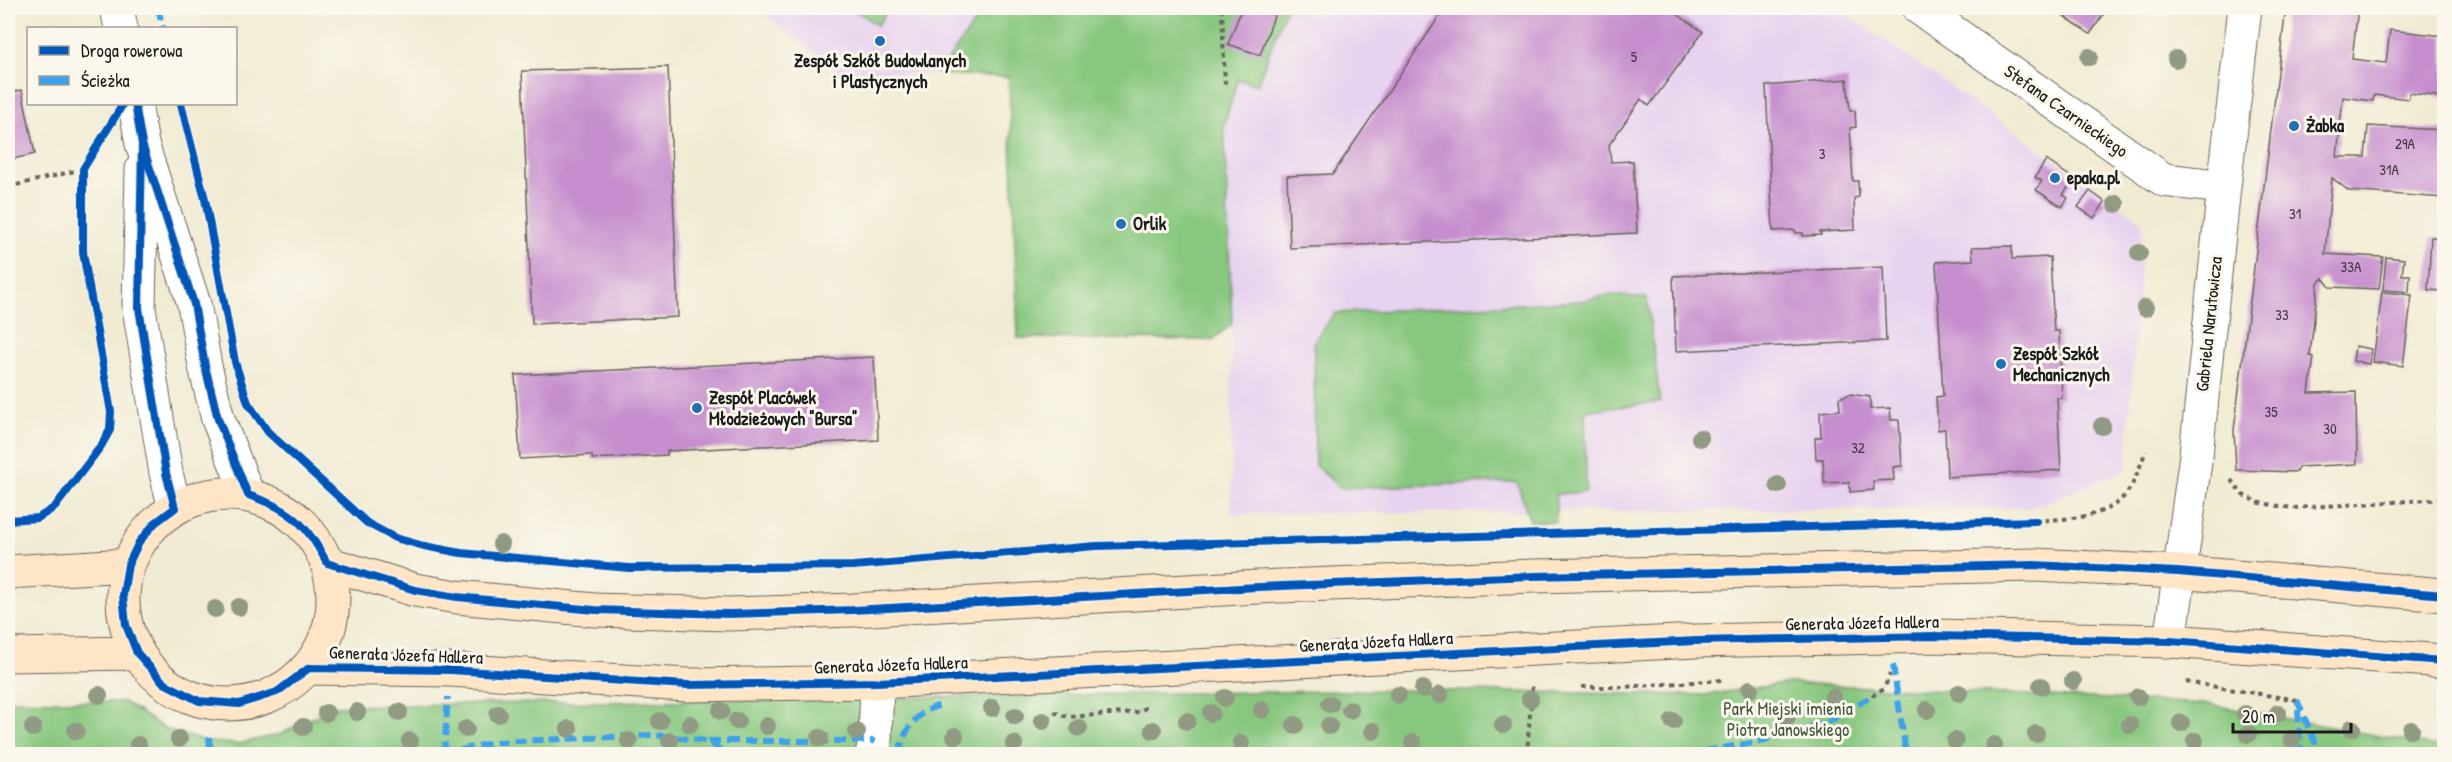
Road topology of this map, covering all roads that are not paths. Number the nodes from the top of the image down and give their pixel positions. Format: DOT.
graph roads {
  1 [pos="117,8"];
  2 [pos="1919,8"];
  3 [pos="2246,8"];
  4 [pos="121,27"];
  5 [pos="135,105"];
  6 [pos="142,144"];
  7 [pos="2224,187"];
  8 [pos="248,495"];
  9 [pos="175,508"];
  10 [pos="327,563"];
  11 [pos="128,565"];
  12 [pos="8,572"];
  13 [pos="2178,572"];
  14 [pos="2445,595"];
  15 [pos="2170,641"];
  16 [pos="137,653"];
  17 [pos="8,655"];
  18 [pos="2438,662"];
  19 [pos="309,668"];
  20 [pos="877,682"];
  21 [pos="872,754"];
  1 -- 4 [label="street"];
  2 -- 7 [label="street, Stefana Czarnieckiego"];
  3 -- 7 [label="street, Gabriela Narutowicza"];
  5 -- 6 [label="street"];
  6 -- 8 [label="street"];
  6 -- 9 [label="street"];
  7 -- 13 [label="street, Gabriela Narutowicza"];
  8 -- 9 [label="main road"];
  8 -- 10 [label="main road"];
  9 -- 11 [label="main road"];
  10 -- 13 [label="main road"];
  10 -- 19 [label="main road"];
  11 -- 12 [label="main road"];
  11 -- 16 [label="main road"];
  13 -- 14 [label="main road"];
  13 -- 15 [label="street, Gabriela Narutowicza"];
  15 -- 18 [label="main road, Generała Józefa Hallera"];
  15 -- 20 [label="main road, Generała Józefa Hallera"];
  16 -- 17 [label="main road"];
  16 -- 19 [label="main road"];
  19 -- 20 [label="main road, Generała Józefa Hallera"];
  20 -- 21 [label="street"];
}
